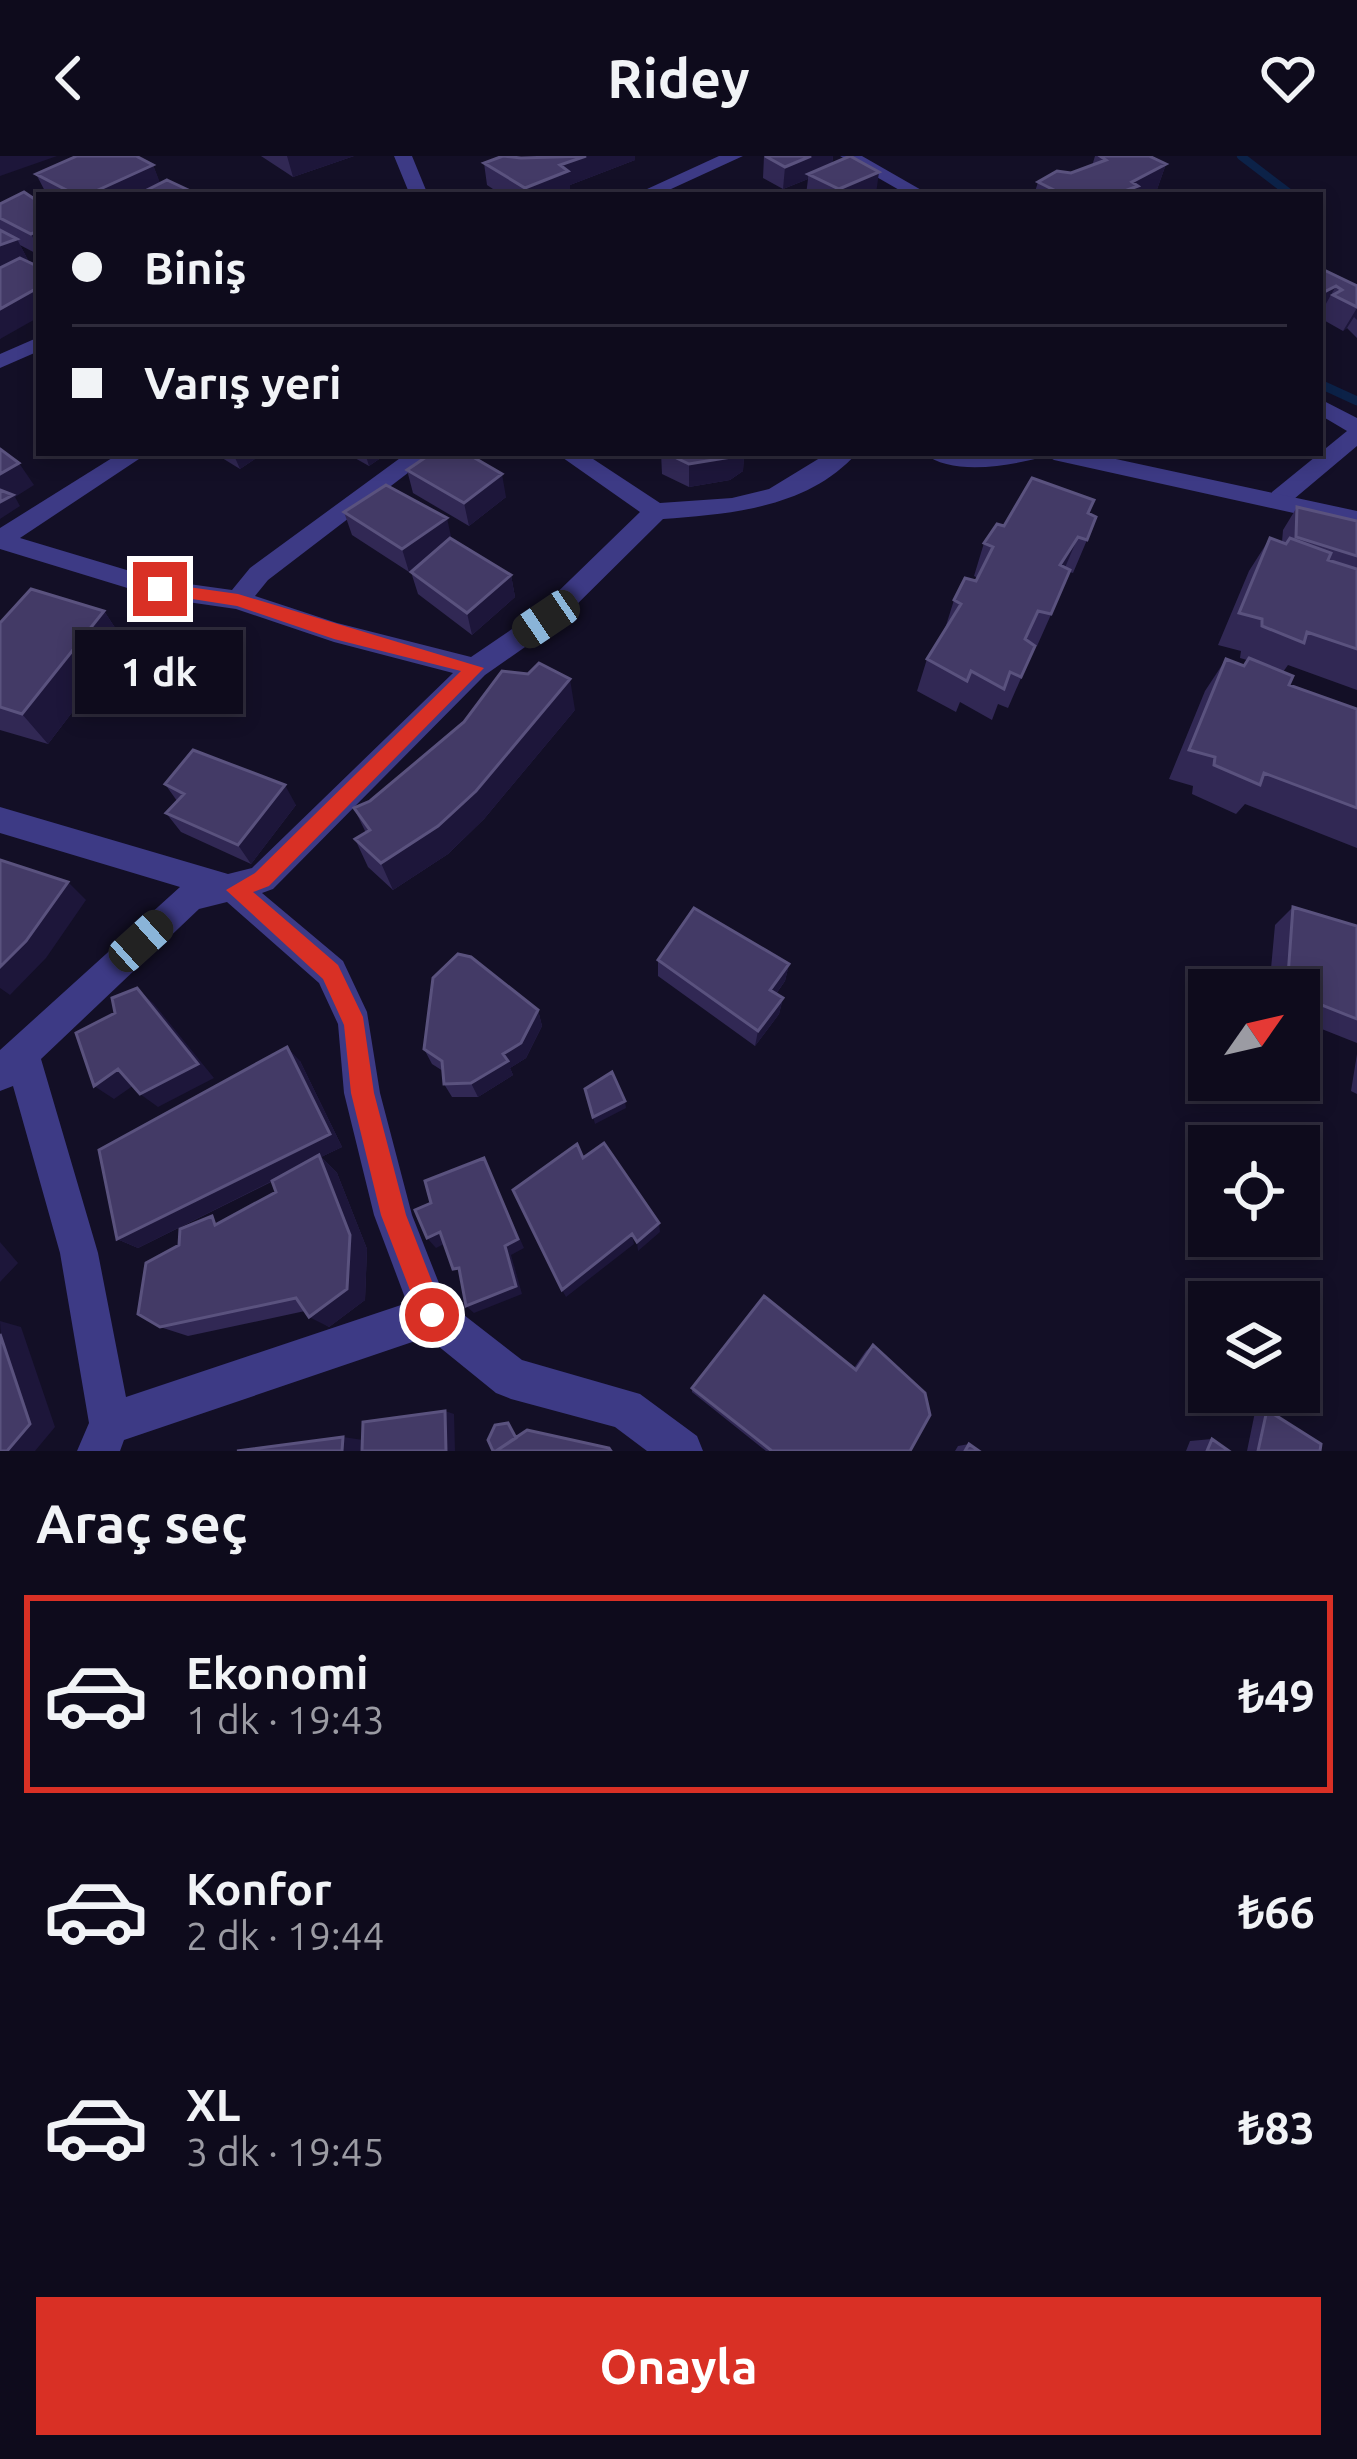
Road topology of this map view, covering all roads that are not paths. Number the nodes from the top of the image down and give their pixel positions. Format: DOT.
graph roads {
  1 [pos="403,156"];
  2 [pos="734,156"];
  3 [pos="849,156"];
  4 [pos="418,192"];
  5 [pos="650,192"];
  6 [pos="915,192"];
  7 [pos="36,344"];
  8 [pos="0,362"];
  9 [pos="1323,408"];
  10 [pos="1357,430"];
  11 [pos="131,456"];
  12 [pos="418,456"];
  13 [pos="573,456"];
  14 [pos="840,456"];
  15 [pos="962,456"];
  16 [pos="1016,456"];
  17 [pos="1069,456"];
  18 [pos="1280,498"];
  19 [pos="656,511"];
  20 [pos="1357,519"];
  21 [pos="0,540"];
  22 [pos="238,600"];
  23 [pos="475,668"];
  24 [pos="0,820"];
  25 [pos="236,890"];
  26 [pos="11,1065"];
  27 [pos="432,1315"];
  28 [pos="104,1437"];
  29 [pos="682,1451"];
  1 -- 4 [label="street"];
  2 -- 5 [label="street"];
  3 -- 6 [label="street"];
  7 -- 8 [label="street"];
  9 -- 10 [label="street"];
  10 -- 18 [label="street"];
  11 -- 21 [label="street"];
  12 -- 22 [label="street"];
  13 -- 19 [label="street"];
  14 -- 19 [label="street"];
  15 -- 16 [label="street"];
  17 -- 18 [label="street"];
  18 -- 20 [label="street"];
  19 -- 23 [label="street"];
  21 -- 22 [label="street"];
  22 -- 23 [label="street"];
  23 -- 25 [label="street"];
  24 -- 25 [label="street"];
  25 -- 26 [label="street"];
  25 -- 27 [label="street"];
  26 -- 28 [label="street"];
  27 -- 28 [label="street"];
  27 -- 29 [label="street"];
}
